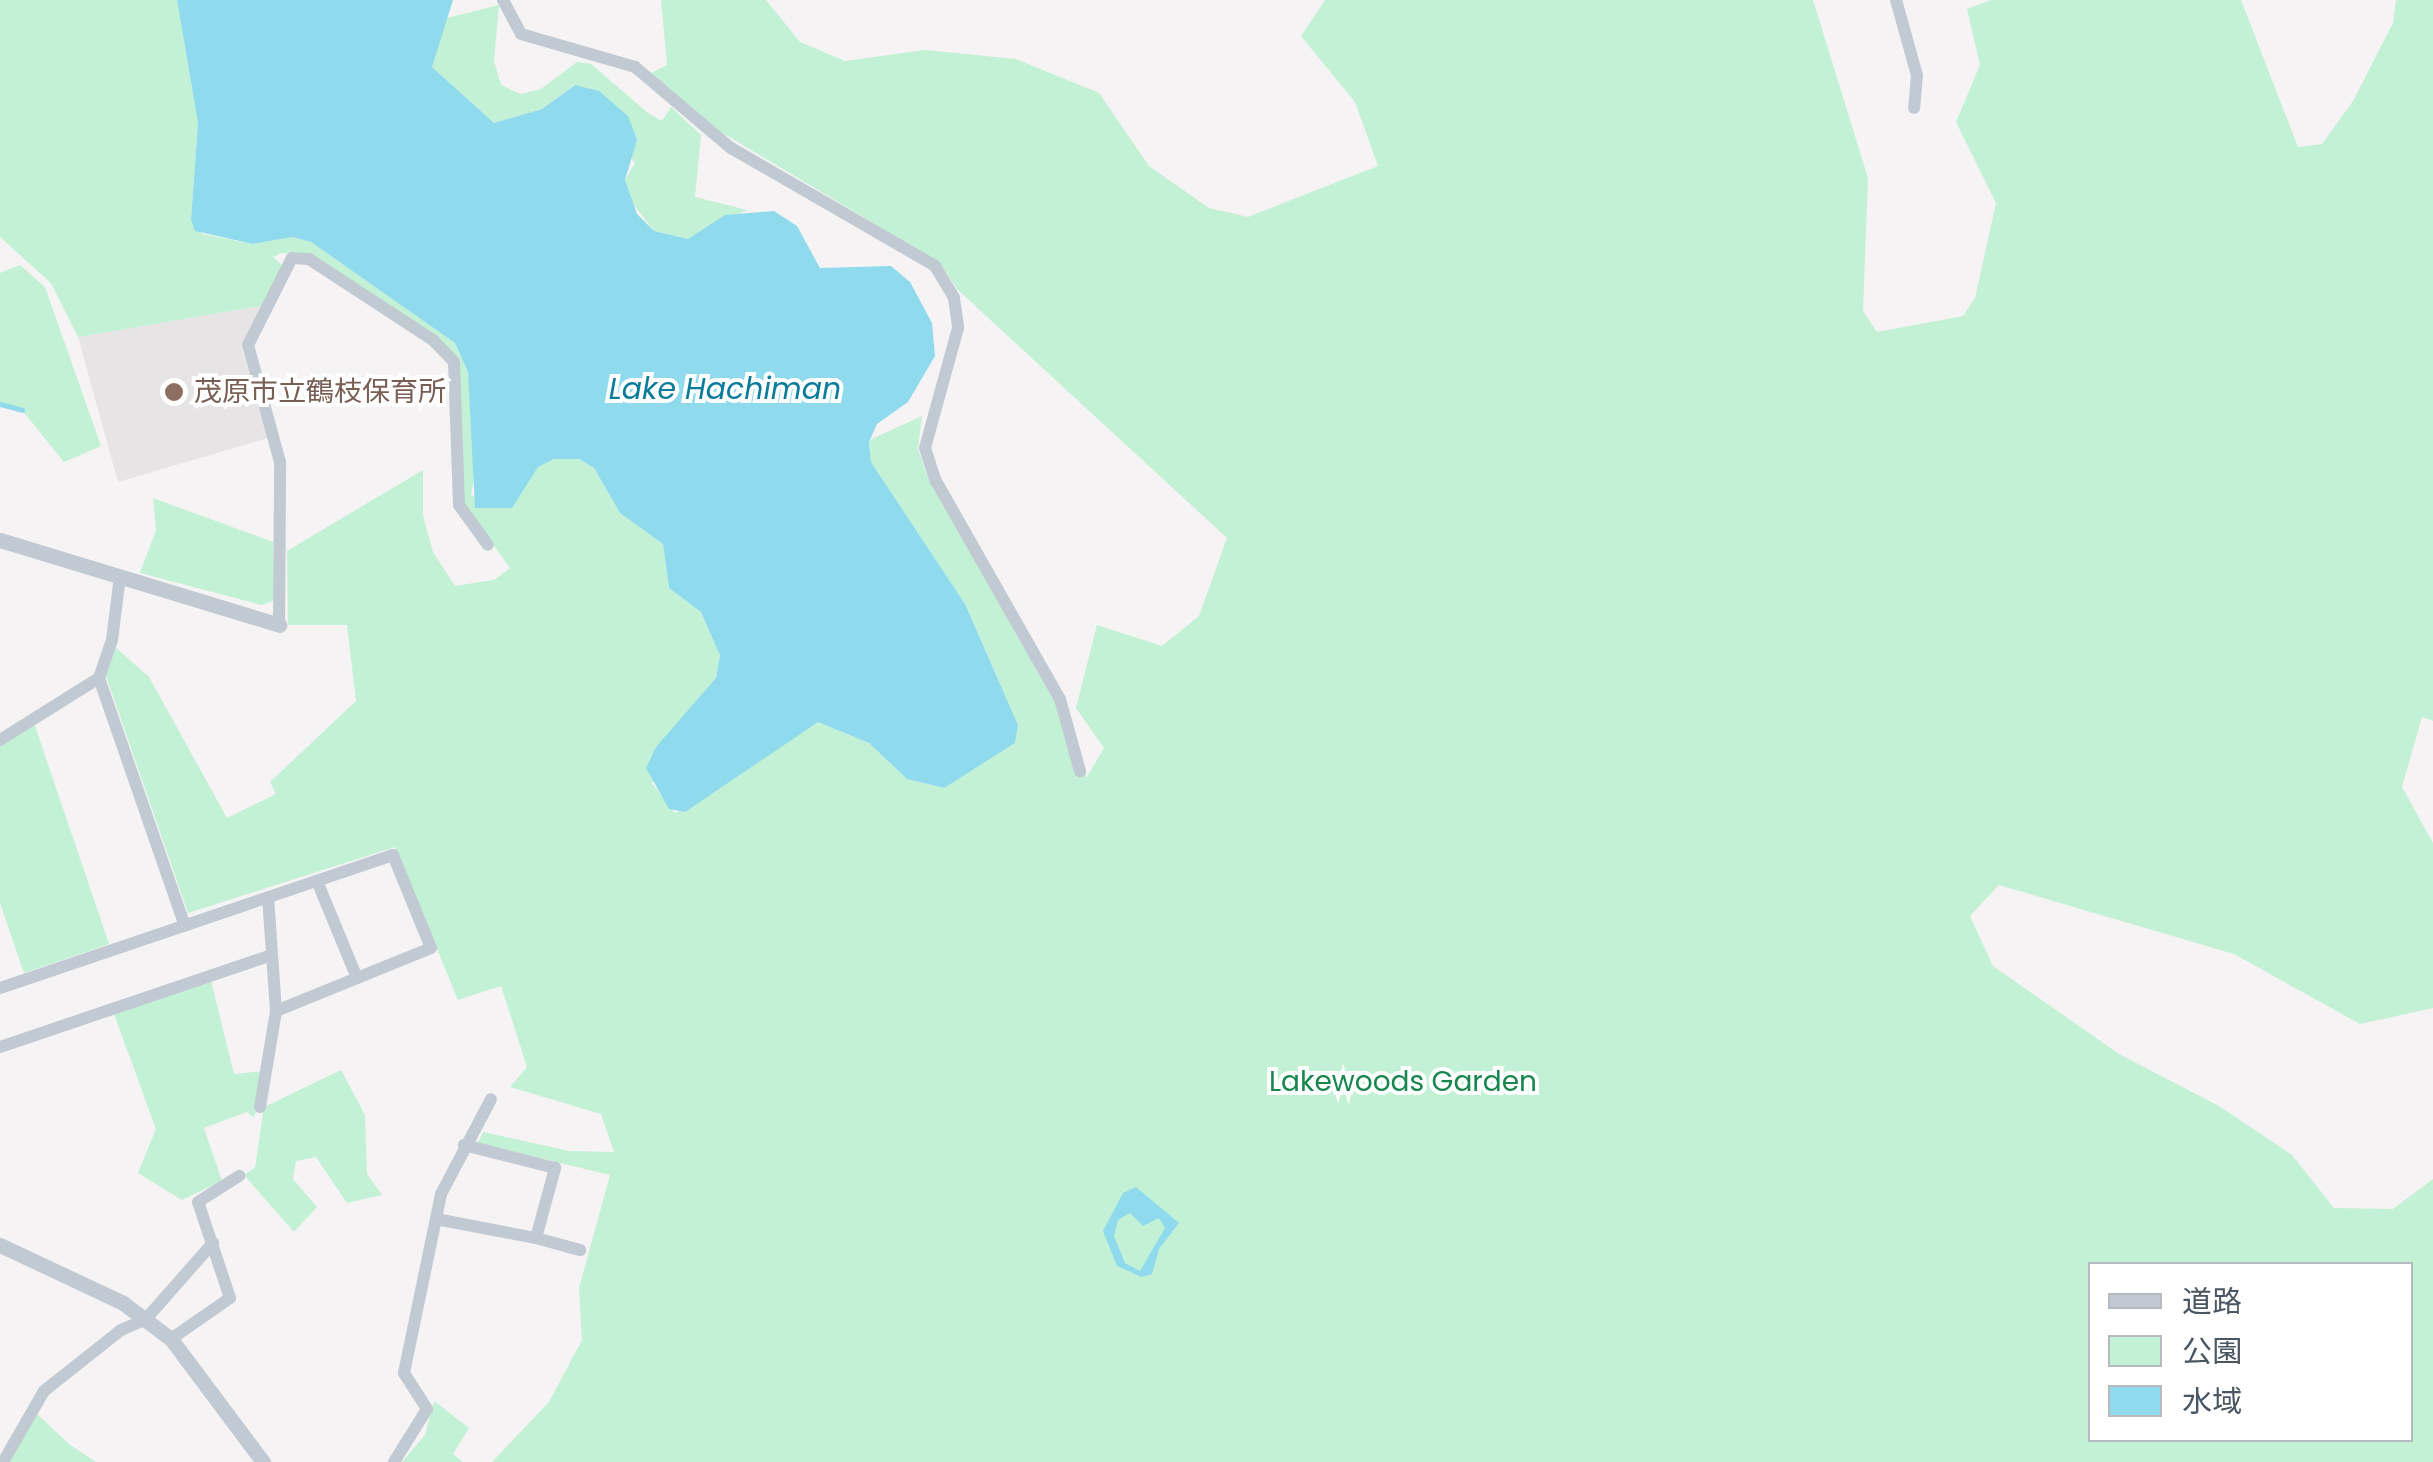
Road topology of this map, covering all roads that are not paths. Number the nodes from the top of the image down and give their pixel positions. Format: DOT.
graph roads {
  1 [pos="503,0"];
  2 [pos="1896,0"];
  3 [pos="1914,108"];
  4 [pos="0,540"];
  5 [pos="488,545"];
  6 [pos="120,576"];
  7 [pos="279,625"];
  8 [pos="99,678"];
  9 [pos="0,740"];
  10 [pos="1080,771"];
  11 [pos="317,881"];
  12 [pos="268,897"];
  13 [pos="185,926"];
  14 [pos="268,956"];
  15 [pos="357,978"];
  16 [pos="0,988"];
  17 [pos="276,1011"];
  18 [pos="0,1047"];
  19 [pos="491,1099"];
  20 [pos="260,1107"];
  21 [pos="464,1145"];
  22 [pos="239,1176"];
  23 [pos="436,1219"];
  24 [pos="536,1238"];
  25 [pos="213,1242"];
  26 [pos="0,1245"];
  27 [pos="580,1250"];
  28 [pos="145,1320"];
  29 [pos="171,1339"];
  30 [pos="3,1462"];
  31 [pos="264,1462"];
  32 [pos="394,1462"];
  1 -- 10 [label="street"];
  2 -- 3 [label="street"];
  4 -- 6 [label="street"];
  5 -- 7 [label="street"];
  6 -- 7 [label="street"];
  6 -- 8 [label="street"];
  8 -- 9 [label="street"];
  8 -- 13 [label="street"];
  11 -- 12 [label="street"];
  11 -- 15 [label="street"];
  11 -- 15 [label="street"];
  12 -- 13 [label="street"];
  12 -- 14 [label="street"];
  13 -- 16 [label="street"];
  14 -- 17 [label="street"];
  14 -- 18 [label="street"];
  15 -- 17 [label="street"];
  17 -- 20 [label="street"];
  19 -- 21 [label="street"];
  21 -- 23 [label="street"];
  21 -- 24 [label="street"];
  22 -- 25 [label="street"];
  23 -- 24 [label="street"];
  23 -- 32 [label="street"];
  24 -- 27 [label="street"];
  25 -- 28 [label="street"];
  25 -- 29 [label="street"];
  26 -- 28 [label="street"];
  28 -- 29 [label="street"];
  28 -- 30 [label="street"];
  29 -- 31 [label="street"];
}
